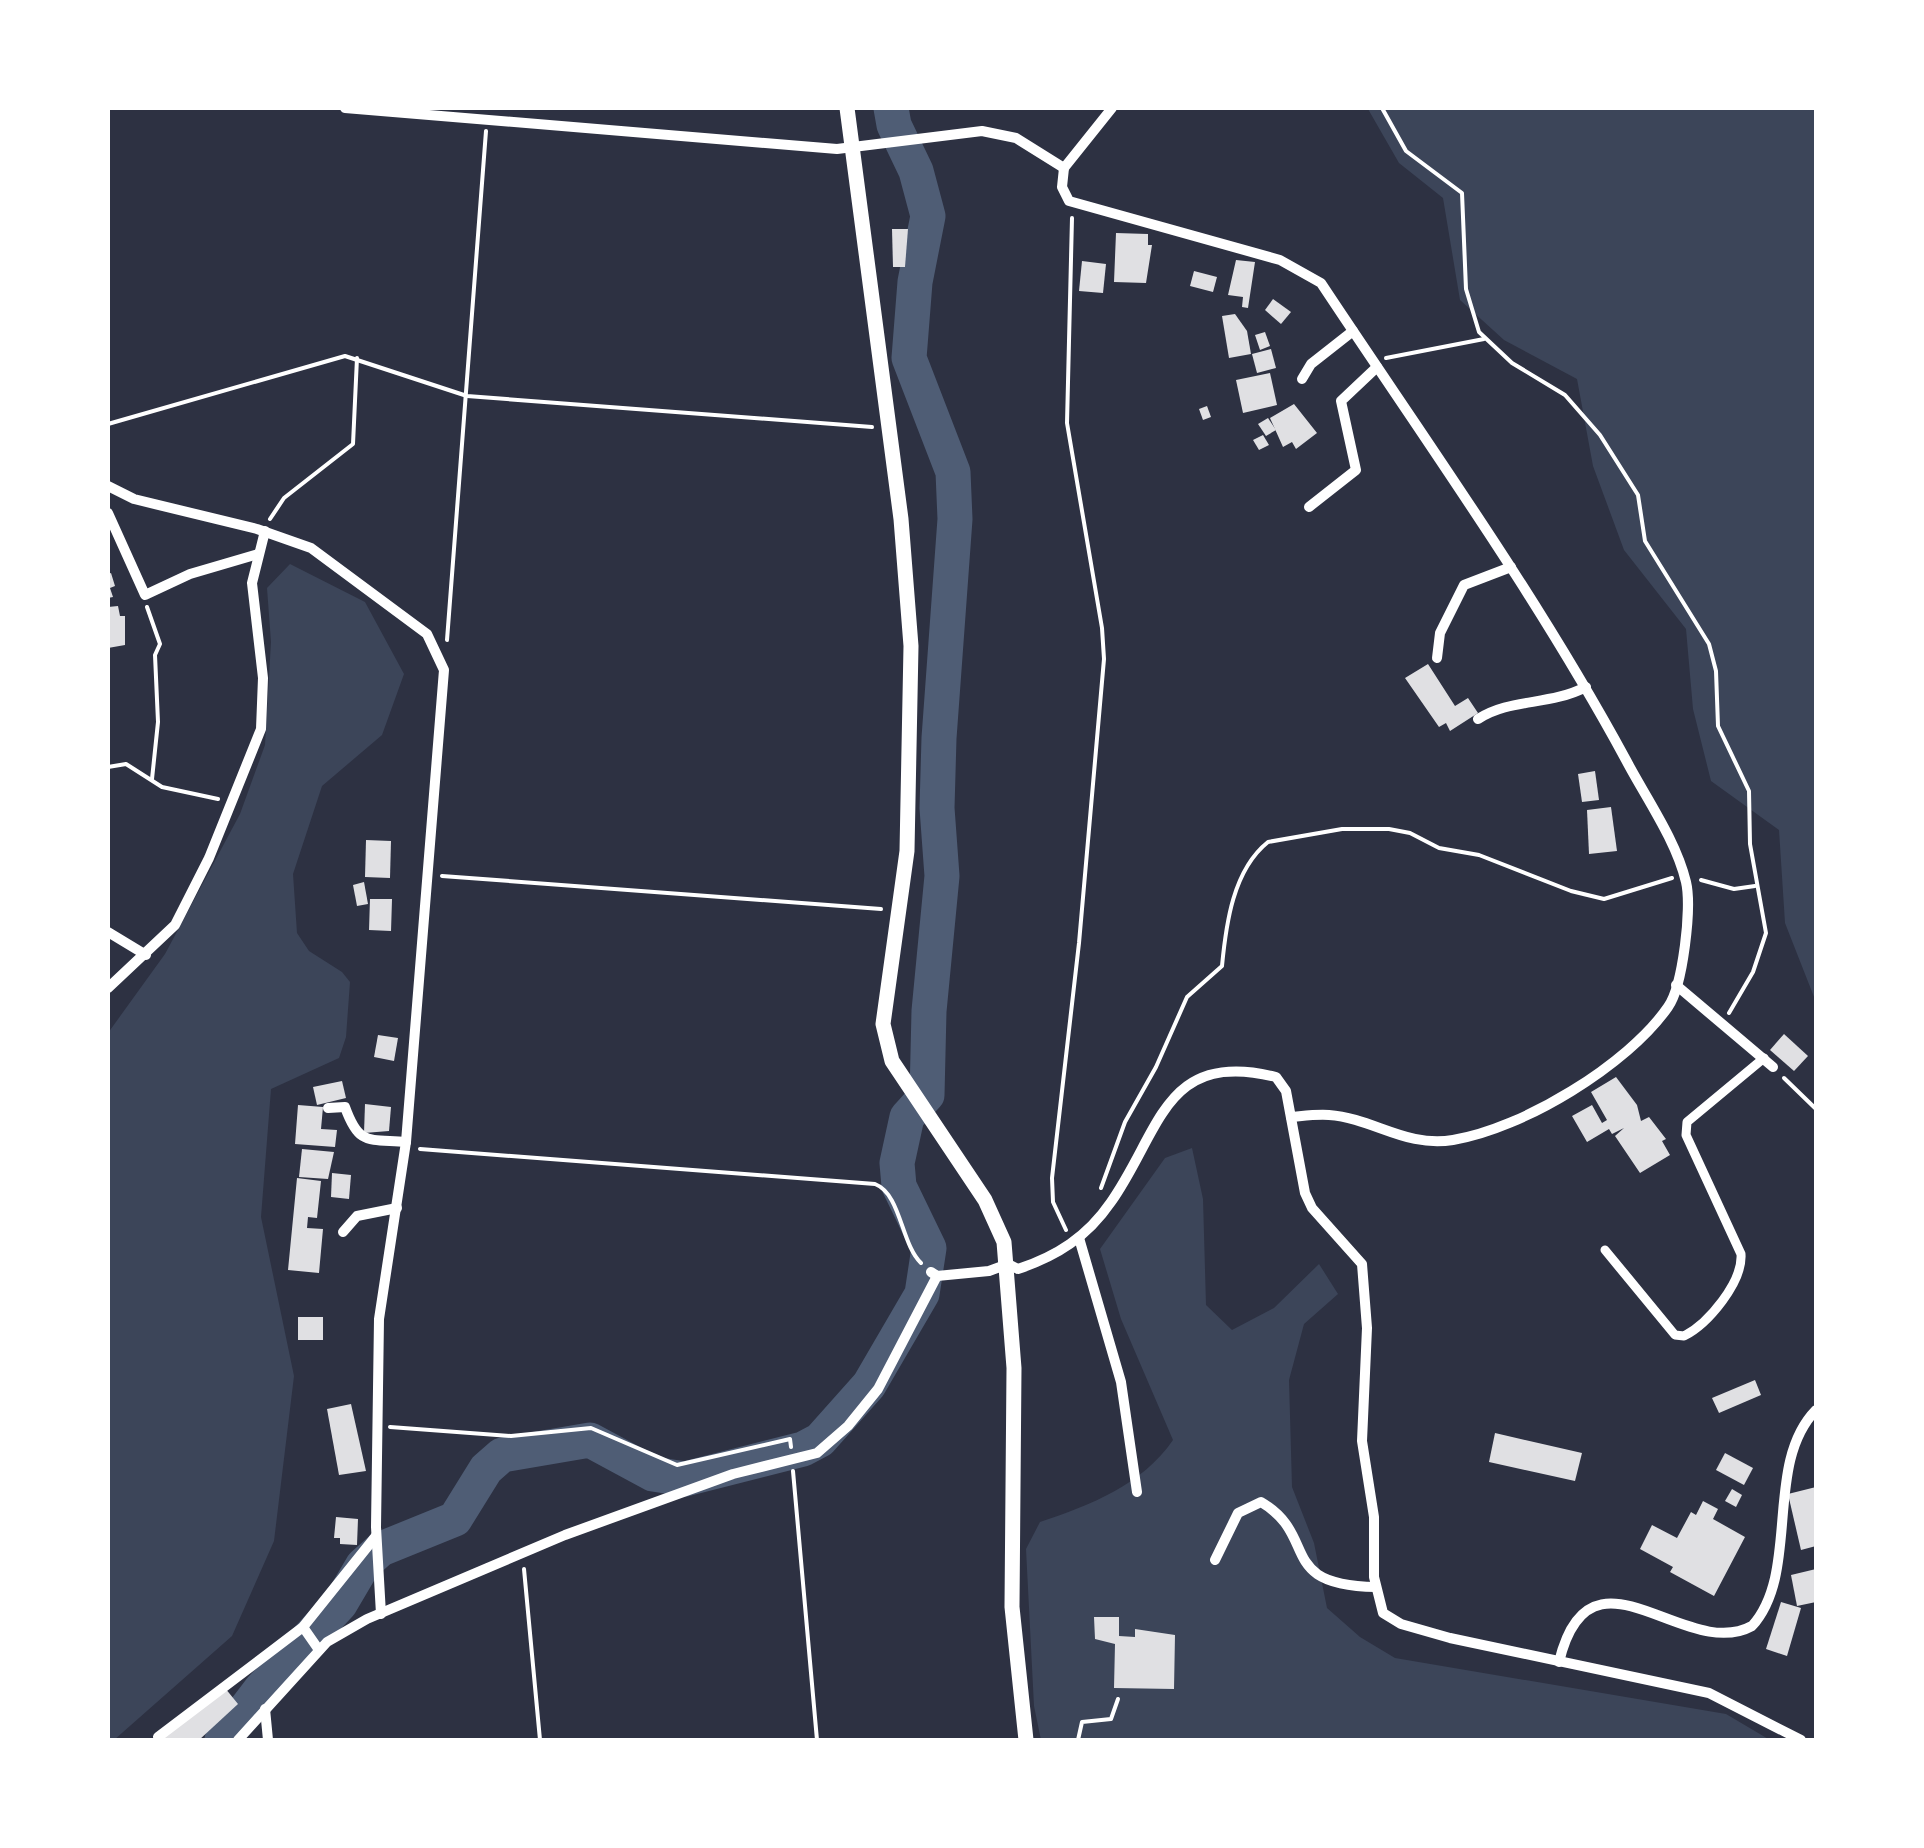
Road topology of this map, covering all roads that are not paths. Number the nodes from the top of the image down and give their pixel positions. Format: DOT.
graph roads {
  1 [pos="345,108"];
  2 [pos="847,108"];
  3 [pos="1112,108"];
  4 [pos="853,149"];
  5 [pos="1064,168"];
  6 [pos="1354,332"];
  7 [pos="1375,364"];
  8 [pos="1302,379"];
  9 [pos="108,490"];
  10 [pos="1309,506"];
  11 [pos="108,513"];
  12 [pos="265,531"];
  13 [pos="258,554"];
  14 [pos="1510,567"];
  15 [pos="1437,658"];
  16 [pos="1586,687"];
  17 [pos="1478,719"];
  18 [pos="108,932"];
  19 [pos="146,955"];
  20 [pos="1676,985"];
  21 [pos="108,988"];
  22 [pos="1764,1058"];
  23 [pos="1773,1067"];
  24 [pos="328,1108"];
  25 [pos="1291,1117"];
  26 [pos="406,1145"];
  27 [pos="397,1208"];
  28 [pos="343,1232"];
  29 [pos="1076,1241"];
  30 [pos="1605,1250"];
  31 [pos="1008,1264"];
  32 [pos="1816,1410"];
  33 [pos="1137,1492"];
  34 [pos="376,1538"];
  35 [pos="1215,1560"];
  36 [pos="1376,1587"];
  37 [pos="381,1614"];
  38 [pos="303,1626"];
  39 [pos="319,1650"];
  40 [pos="1559,1662"];
  41 [pos="265,1709"];
  42 [pos="158,1737"];
  43 [pos="238,1740"];
  44 [pos="268,1740"];
  45 [pos="1026,1740"];
  46 [pos="1801,1740"];
  1 -- 4 [label="street"];
  2 -- 4 [label="street"];
  3 -- 5 [label="street"];
  4 -- 5 [label="street"];
  4 -- 31 [label="street"];
  5 -- 6 [label="street"];
  6 -- 7 [label="street"];
  6 -- 8 [label="street"];
  7 -- 10 [label="street"];
  7 -- 14 [label="street"];
  9 -- 12 [label="street"];
  11 -- 13 [label="street"];
  12 -- 13 [label="street"];
  12 -- 26 [label="street"];
  13 -- 19 [label="street"];
  14 -- 15 [label="street"];
  14 -- 16 [label="street"];
  16 -- 17 [label="street"];
  16 -- 20 [label="street"];
  18 -- 19 [label="street"];
  19 -- 21 [label="street"];
  20 -- 22 [label="street"];
  20 -- 25 [label="street"];
  22 -- 23 [label="street"];
  22 -- 30 [label="street"];
  24 -- 26 [label="street"];
  25 -- 29 [label="street"];
  25 -- 36 [label="street"];
  26 -- 27 [label="street"];
  27 -- 28 [label="street"];
  27 -- 34 [label="street"];
  29 -- 31 [label="street"];
  29 -- 33 [label="street"];
  31 -- 37 [label="street"];
  31 -- 45 [label="street"];
  32 -- 40 [label="street"];
  34 -- 37 [label="street"];
  34 -- 38 [label="street"];
  35 -- 36 [label="street"];
  36 -- 40 [label="street"];
  37 -- 39 [label="street"];
  38 -- 39 [label="street"];
  38 -- 42 [label="street"];
  39 -- 41 [label="street"];
  40 -- 46 [label="street"];
  41 -- 43 [label="street"];
  41 -- 44 [label="street"];
}
